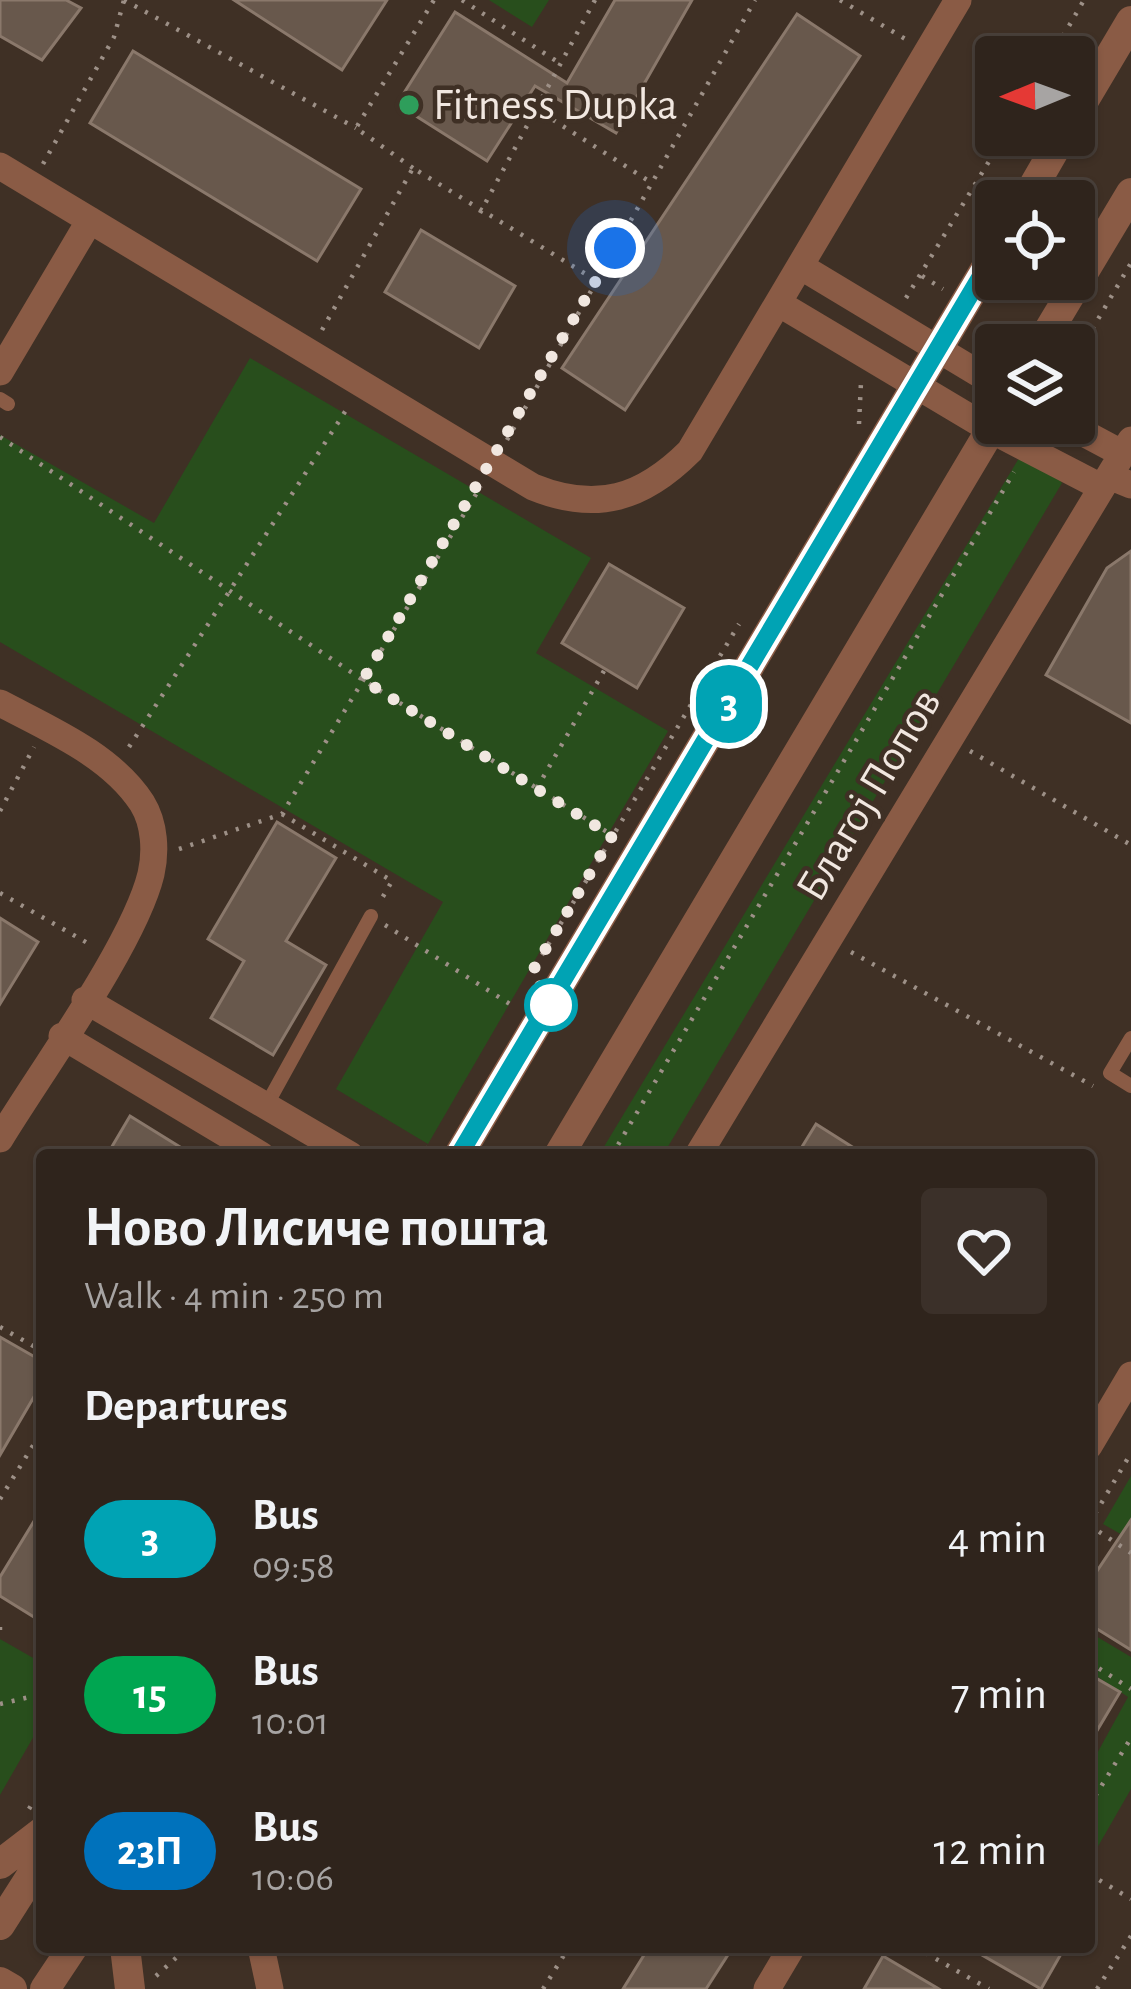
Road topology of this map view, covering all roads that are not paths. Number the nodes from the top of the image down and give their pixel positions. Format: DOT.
graph roads {
  1 [pos="958,0"];
  2 [pos="1131,21"];
  3 [pos="1095,82"];
  4 [pos="0,166"];
  5 [pos="1131,193"];
  6 [pos="90,220"];
  7 [pos="800,266"];
  8 [pos="975,287"];
  9 [pos="778,303"];
  10 [pos="1053,324"];
  11 [pos="938,350"];
  12 [pos="0,372"];
  13 [pos="975,372"];
  14 [pos="917,386"];
  15 [pos="975,416"];
  16 [pos="982,444"];
  17 [pos="1049,444"];
  18 [pos="1090,444"];
  19 [pos="1119,468"];
  20 [pos="0,703"];
  21 [pos="371,916"];
  22 [pos="85,1000"];
  23 [pos="62,1036"];
  24 [pos="1131,1038"];
  25 [pos="1131,1086"];
  26 [pos="266,1106"];
  27 [pos="0,1139"];
  28 [pos="251,1149"];
  29 [pos="340,1149"];
  30 [pos="446,1149"];
  31 [pos="563,1149"];
  32 [pos="702,1149"];
  33 [pos="1131,1375"];
  34 [pos="1095,1436"];
  35 [pos="36,1837"];
  36 [pos="0,1864"];
  37 [pos="36,1868"];
  38 [pos="0,1925"];
  39 [pos="69,1953"];
  40 [pos="128,1953"];
  41 [pos="262,1953"];
  42 [pos="788,1953"];
  43 [pos="0,1982"];
  44 [pos="143,1982"];
  45 [pos="12,1989"];
  46 [pos="45,1989"];
  47 [pos="270,1989"];
  48 [pos="767,1989"];
  1 -- 7 [label="street"];
  2 -- 3 [label="street"];
  4 -- 6 [label="street"];
  5 -- 10 [label="street"];
  6 -- 9 [label="street"];
  6 -- 12 [label="street"];
  7 -- 9 [label="street"];
  7 -- 11 [label="street"];
  8 -- 11 [label="street"];
  9 -- 14 [label="street"];
  11 -- 13 [label="street"];
  11 -- 14 [label="street"];
  14 -- 15 [label="street"];
  14 -- 30 [label="street"];
  16 -- 31 [label="street"];
  17 -- 19 [label="street"];
  18 -- 19 [label="street"];
  19 -- 32 [label="street, Благој Попов"];
  20 -- 22 [label="street"];
  21 -- 26 [label="lane"];
  22 -- 23 [label="street"];
  22 -- 26 [label="street"];
  23 -- 27 [label="street"];
  23 -- 28 [label="street"];
  24 -- 25 [label="lane"];
  26 -- 29 [label="street"];
  33 -- 34 [label="street"];
  35 -- 36 [label="street"];
  37 -- 38 [label="street"];
  39 -- 46 [label="street"];
  40 -- 44 [label="street"];
  41 -- 47 [label="street"];
  42 -- 48 [label="street"];
  43 -- 45 [label="street"];
}
